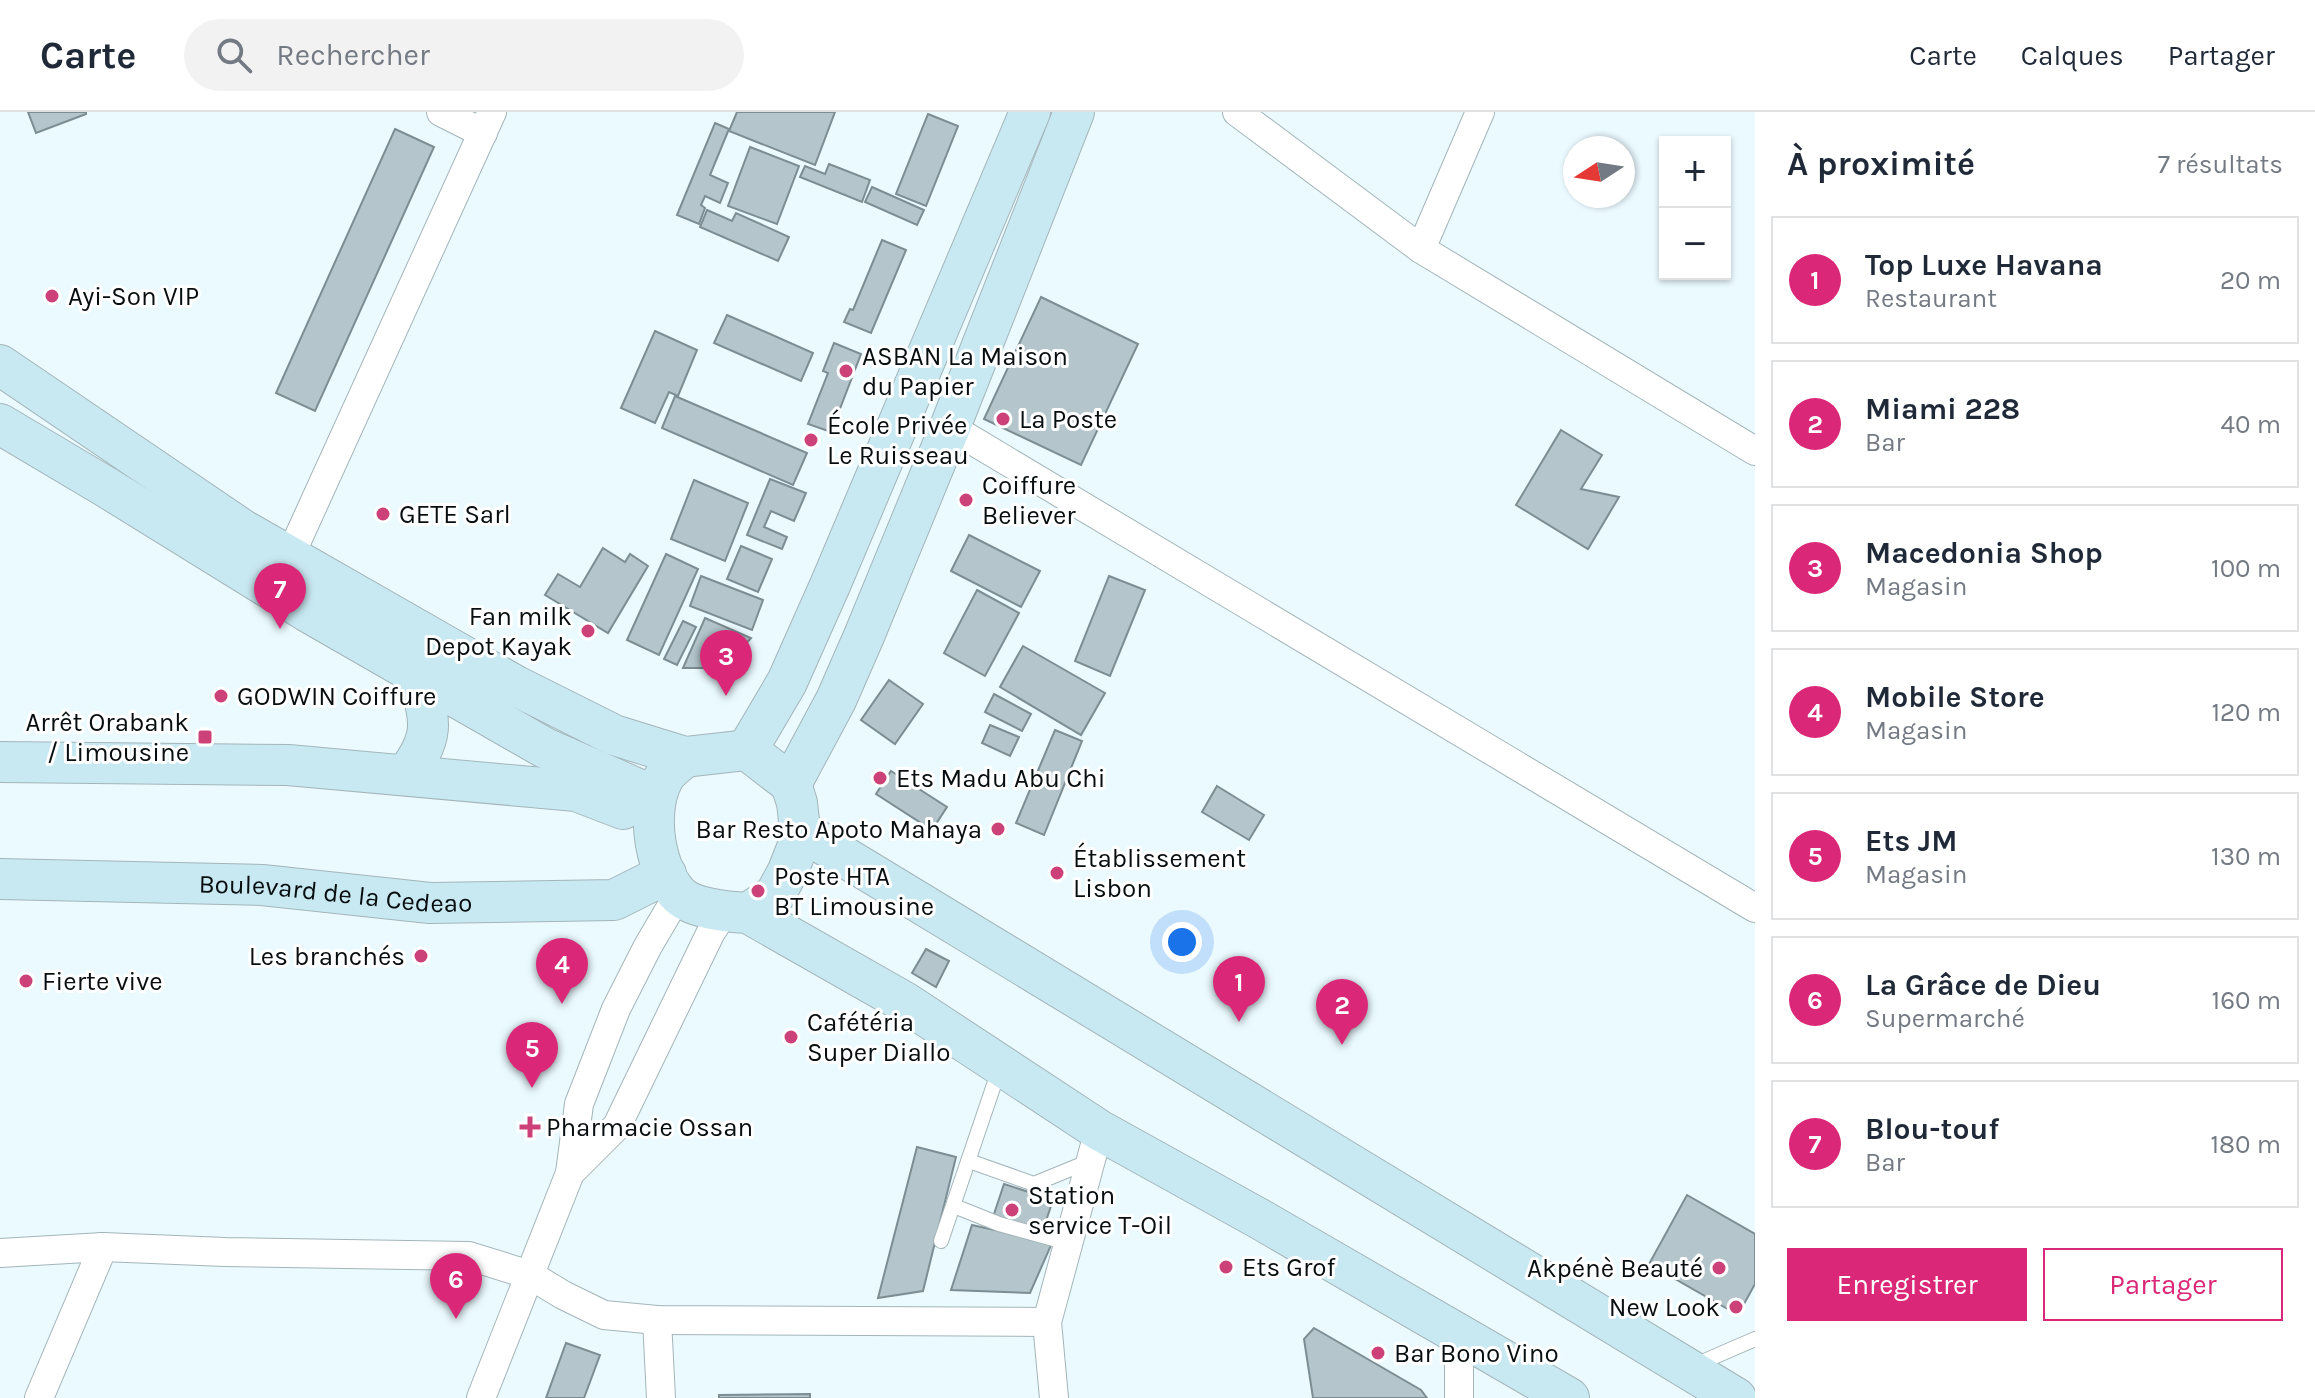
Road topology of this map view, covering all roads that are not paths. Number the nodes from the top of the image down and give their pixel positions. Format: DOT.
graph roads {
  1 [pos="441,112"];
  2 [pos="1030,112"];
  3 [pos="1074,112"];
  4 [pos="1237,112"];
  5 [pos="1480,112"];
  6 [pos="488,123"];
  7 [pos="1421,249"];
  8 [pos="0,365"];
  9 [pos="0,424"];
  10 [pos="950,427"];
  11 [pos="1755,451"];
  12 [pos="290,556"];
  13 [pos="418,675"];
  14 [pos="747,750"];
  15 [pos="685,757"];
  16 [pos="0,762"];
  17 [pos="400,774"];
  18 [pos="791,784"];
  19 [pos="654,809"];
  20 [pos="800,830"];
  21 [pos="0,879"];
  22 [pos="672,885"];
  23 [pos="1755,908"];
  24 [pos="736,912"];
  25 [pos="1001,1065"];
  26 [pos="1095,1146"];
  27 [pos="969,1161"];
  28 [pos="570,1173"];
  29 [pos="954,1206"];
  30 [pos="941,1241"];
  31 [pos="1068,1243"];
  32 [pos="103,1247"];
  33 [pos="0,1253"];
  34 [pos="530,1275"];
  35 [pos="657,1320"];
  36 [pos="1047,1322"];
  37 [pos="1459,1336"];
  38 [pos="1755,1339"];
  39 [pos="1687,1368"];
  40 [pos="39,1398"];
  41 [pos="481,1398"];
  42 [pos="661,1398"];
  43 [pos="1054,1398"];
  44 [pos="1459,1398"];
  45 [pos="1569,1398"];
  46 [pos="1736,1398"];
  1 -- 6 [label="street"];
  2 -- 14 [label="main road"];
  3 -- 10 [label="main road"];
  4 -- 7 [label="street"];
  5 -- 7 [label="street"];
  6 -- 12 [label="street"];
  7 -- 11 [label="street"];
  8 -- 12 [label="main road"];
  9 -- 13 [label="main road"];
  10 -- 18 [label="main road"];
  10 -- 23 [label="street"];
  12 -- 15 [label="main road"];
  13 -- 17 [label="main road"];
  13 -- 19 [label="main road"];
  14 -- 15 [label="main road"];
  14 -- 18 [label="main road"];
  15 -- 19 [label="main road"];
  16 -- 17 [label="main road"];
  17 -- 19 [label="main road"];
  18 -- 20 [label="main road"];
  19 -- 22 [label="main road"];
  20 -- 24 [label="main road"];
  20 -- 39 [label="main road"];
  21 -- 22 [label="main road, Boulevard de la Cedeao"];
  22 -- 24 [label="main road"];
  22 -- 28 [label="street"];
  24 -- 25 [label="main road"];
  24 -- 28 [label="street"];
  25 -- 26 [label="main road"];
  25 -- 27 [label="lane"];
  26 -- 27 [label="lane"];
  26 -- 31 [label="street"];
  26 -- 37 [label="main road"];
  27 -- 29 [label="lane"];
  28 -- 34 [label="street"];
  29 -- 30 [label="lane"];
  29 -- 31 [label="lane"];
  31 -- 36 [label="street"];
  32 -- 33 [label="street"];
  32 -- 34 [label="street"];
  32 -- 40 [label="street"];
  34 -- 35 [label="street"];
  34 -- 41 [label="street"];
  35 -- 36 [label="street"];
  35 -- 42 [label="street"];
  36 -- 43 [label="street"];
  37 -- 44 [label="street"];
  37 -- 45 [label="main road"];
  38 -- 39 [label="lane"];
  39 -- 46 [label="main road"];
}
